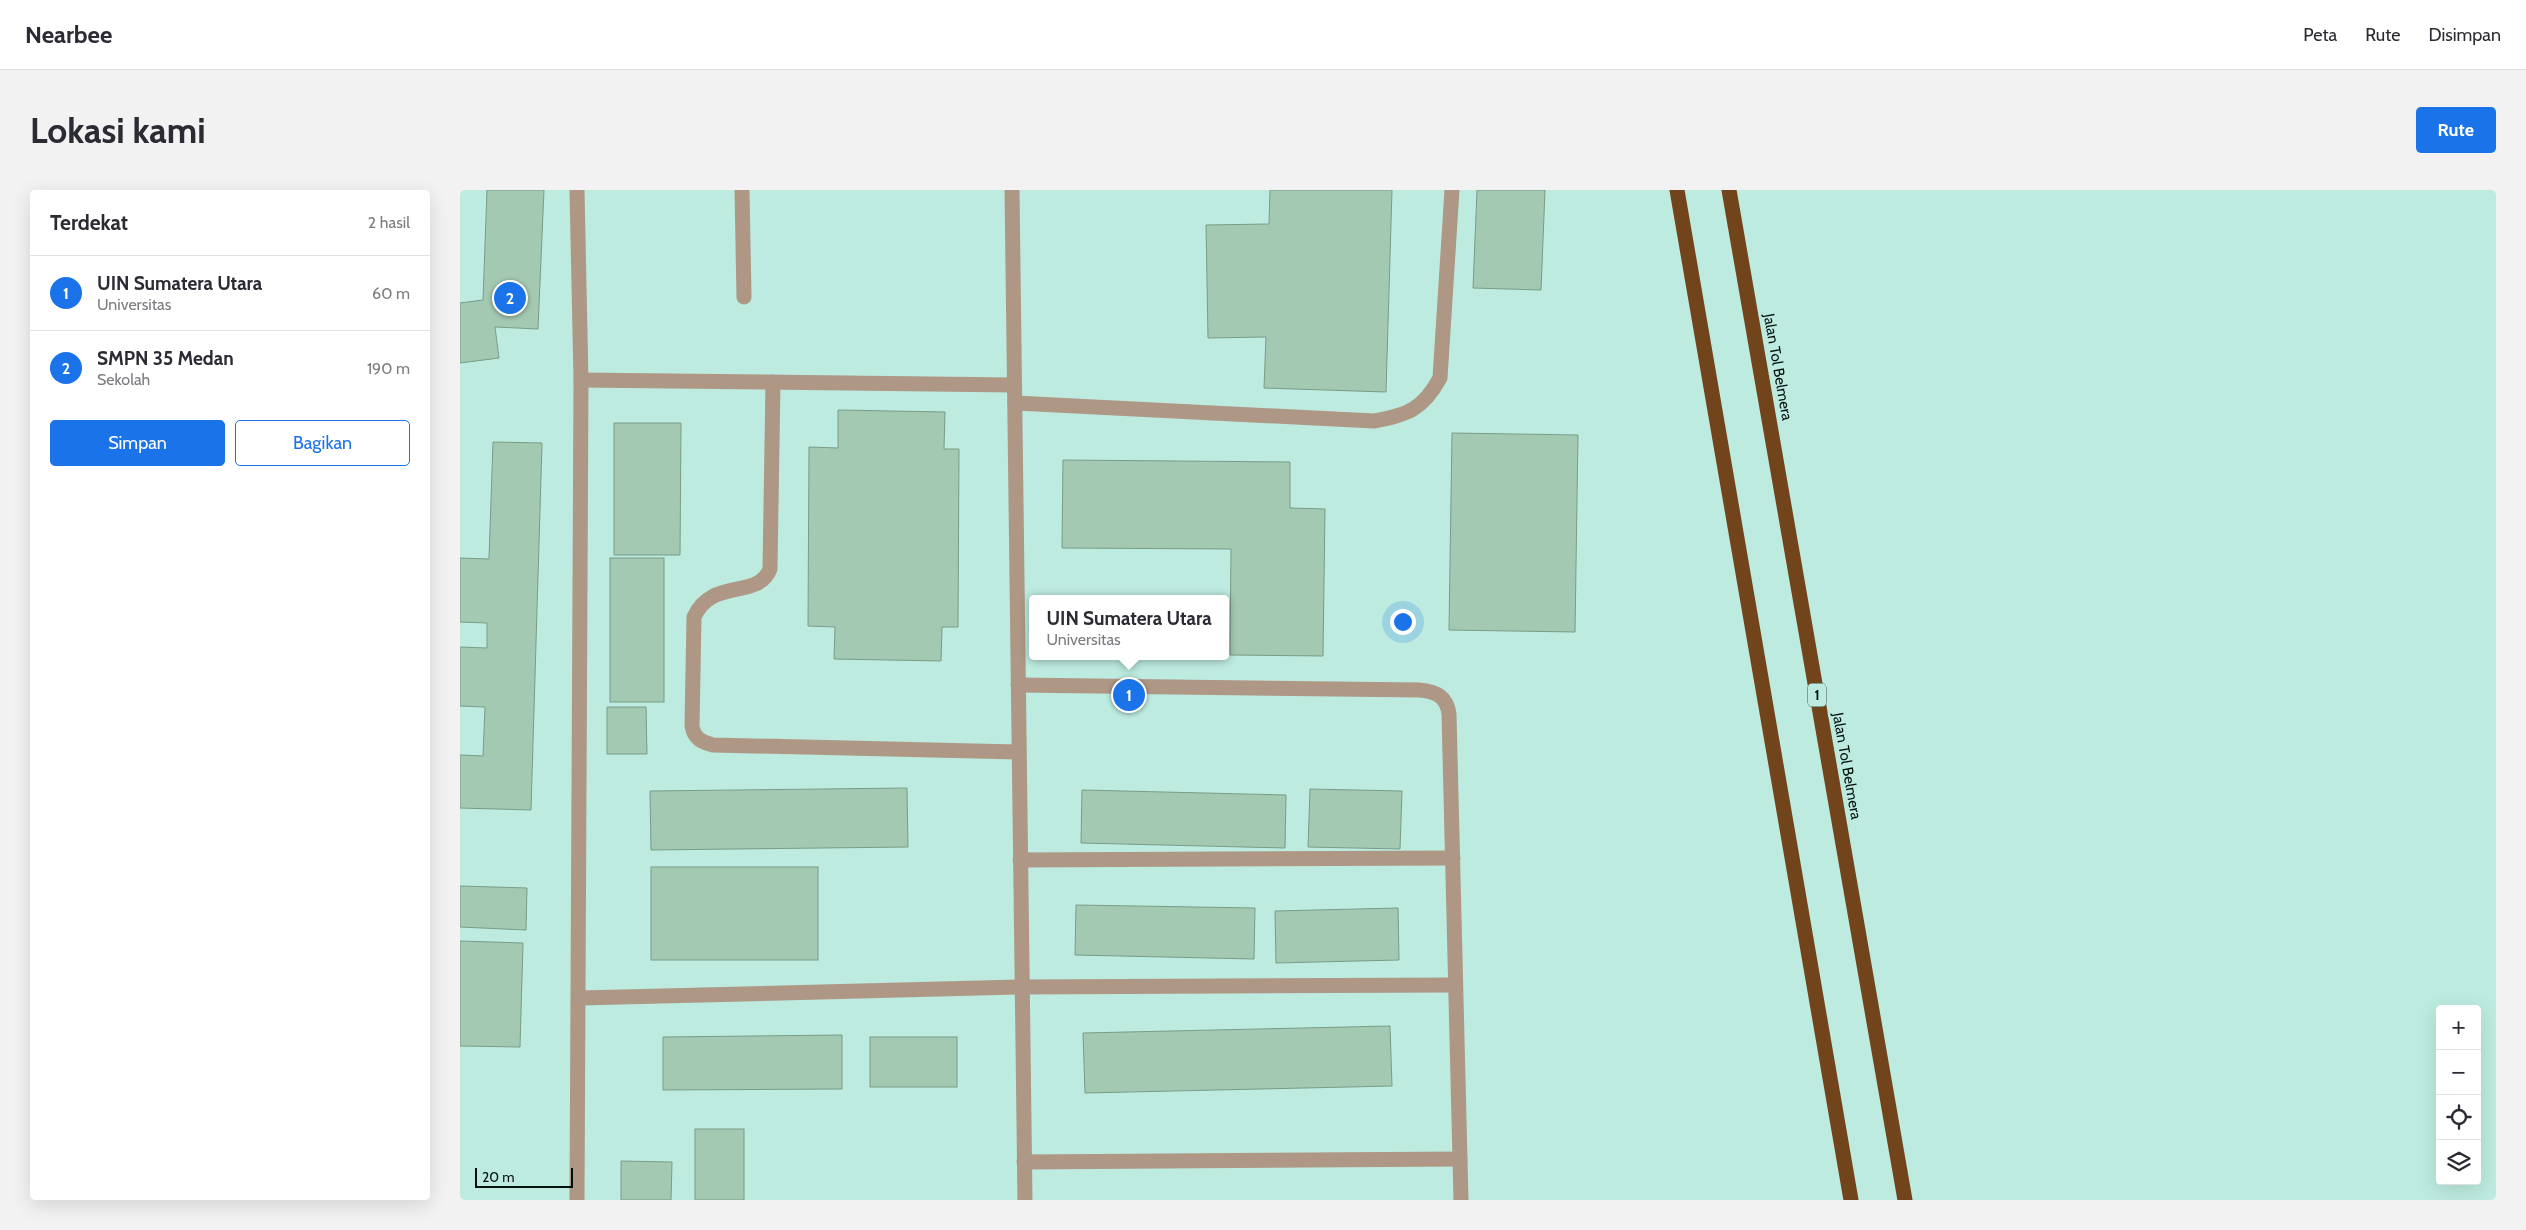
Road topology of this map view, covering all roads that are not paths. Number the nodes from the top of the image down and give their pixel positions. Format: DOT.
graph roads {
  1 [pos="577,190"];
  2 [pos="742,190"];
  3 [pos="1012,190"];
  4 [pos="1452,190"];
  5 [pos="1677,190"];
  6 [pos="1729,190"];
  7 [pos="744,297"];
  8 [pos="581,380"];
  9 [pos="772,382"];
  10 [pos="1014,385"];
  11 [pos="1015,402"];
  12 [pos="1018,685"];
  13 [pos="1019,752"];
  14 [pos="1452,858"];
  15 [pos="1020,860"];
  16 [pos="1455,985"];
  17 [pos="1022,987"];
  18 [pos="580,998"];
  19 [pos="1460,1159"];
  20 [pos="1024,1162"];
  21 [pos="577,1200"];
  22 [pos="1025,1200"];
  23 [pos="1461,1200"];
  24 [pos="1851,1200"];
  25 [pos="1905,1200"];
  1 -- 8 [label="street"];
  2 -- 7 [label="street"];
  3 -- 10 [label="street"];
  4 -- 11 [label="street"];
  5 -- 24 [label="highway"];
  6 -- 25 [label="highway, Jalan Tol Belmera / 1"];
  8 -- 9 [label="street"];
  8 -- 18 [label="street"];
  9 -- 10 [label="street"];
  9 -- 13 [label="street"];
  10 -- 11 [label="street"];
  11 -- 12 [label="street"];
  12 -- 13 [label="street"];
  12 -- 14 [label="street"];
  13 -- 15 [label="street"];
  14 -- 15 [label="street"];
  14 -- 16 [label="street"];
  15 -- 17 [label="street"];
  16 -- 17 [label="street"];
  16 -- 19 [label="street"];
  17 -- 18 [label="street"];
  17 -- 20 [label="street"];
  18 -- 21 [label="street"];
  19 -- 20 [label="street"];
  19 -- 23 [label="street"];
  20 -- 22 [label="street"];
}
